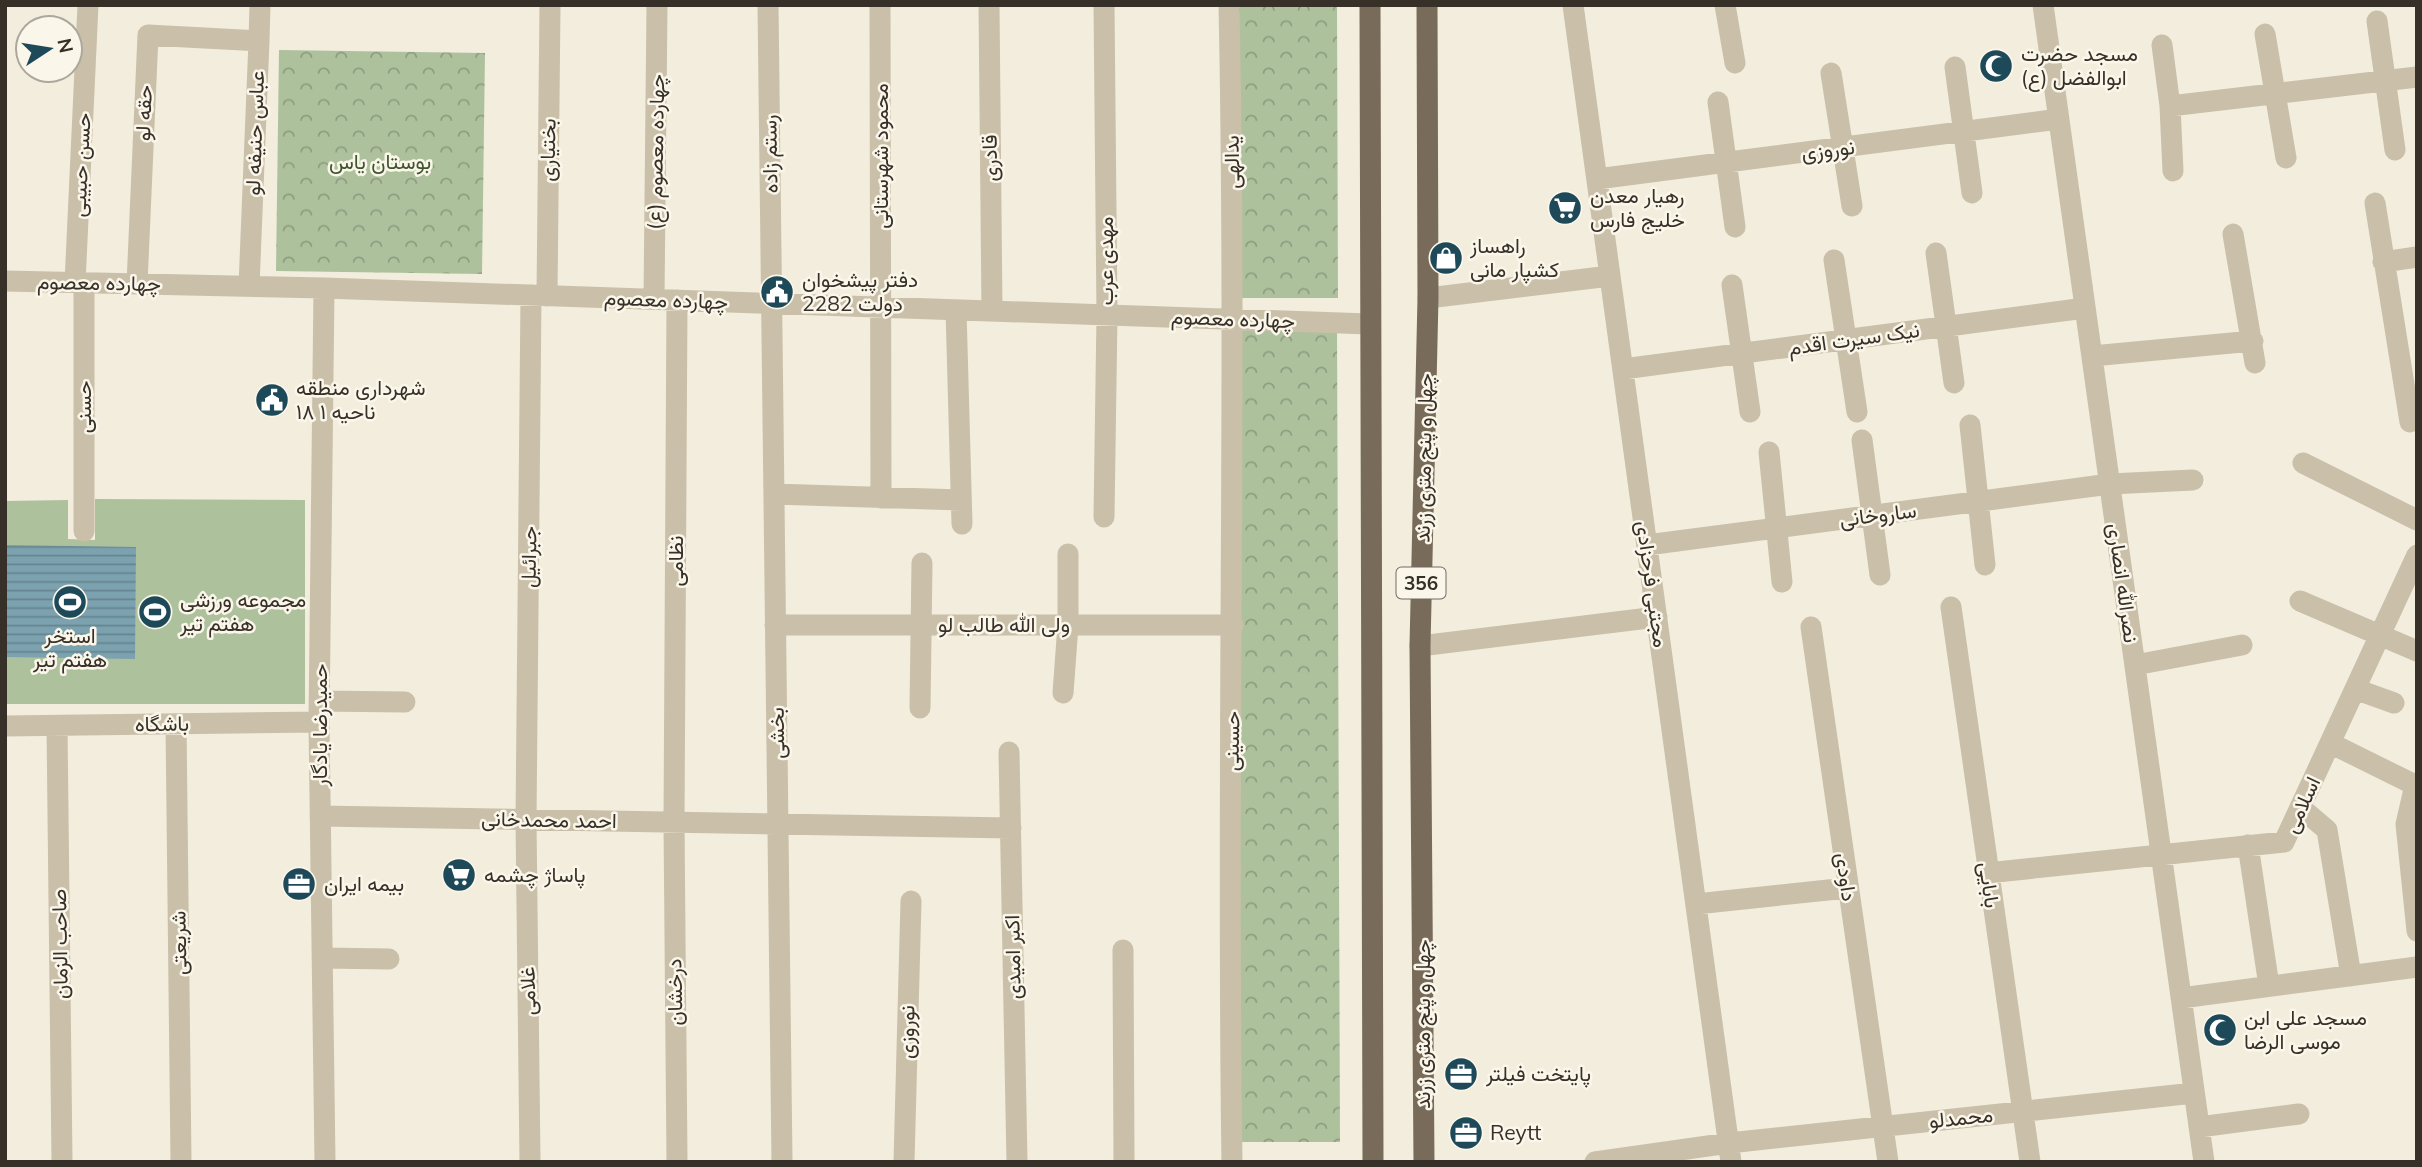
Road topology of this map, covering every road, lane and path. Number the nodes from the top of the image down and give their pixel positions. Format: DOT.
graph roads {
  1 [pos="88,5"];
  2 [pos="260,5"];
  3 [pos="550,5"];
  4 [pos="657,5"];
  5 [pos="768,5"];
  6 [pos="880,5"];
  7 [pos="989,5"];
  8 [pos="1104,5"];
  9 [pos="1230,5"];
  10 [pos="1370,5"];
  11 [pos="1427,5"];
  12 [pos="1725,5"];
  13 [pos="2043,5"];
  14 [pos="1577,6"];
  15 [pos="2377,21"];
  16 [pos="2265,34"];
  17 [pos="198,37"];
  18 [pos="258,41"];
  19 [pos="2162,45"];
  20 [pos="1735,63"];
  21 [pos="1955,67"];
  22 [pos="1831,73"];
  23 [pos="2417,77"];
  24 [pos="2387,80"];
  25 [pos="2276,93"];
  26 [pos="1718,102"];
  27 [pos="2170,106"];
  28 [pos="2059,119"];
  29 [pos="1964,132"];
  30 [pos="1843,148"];
  31 [pos="2395,150"];
  32 [pos="2286,158"];
  33 [pos="1726,163"];
  34 [pos="2173,171"];
  35 [pos="1597,179"];
  36 [pos="1972,193"];
  37 [pos="2375,203"];
  38 [pos="1852,206"];
  39 [pos="1735,227"];
  40 [pos="2233,234"];
  41 [pos="1936,253"];
  42 [pos="2417,257"];
  43 [pos="1834,260"];
  44 [pos="2383,262"];
  45 [pos="1610,276"];
  46 [pos="5,281"];
  47 [pos="80,283"];
  48 [pos="137,284"];
  49 [pos="1732,285"];
  50 [pos="249,286"];
  51 [pos="324,288"];
  52 [pos="539,295"];
  53 [pos="1428,298"];
  54 [pos="654,299"];
  55 [pos="677,300"];
  56 [pos="772,303"];
  57 [pos="882,307"];
  58 [pos="2085,309"];
  59 [pos="956,310"];
  60 [pos="992,311"];
  61 [pos="1107,315"];
  62 [pos="1234,319"];
  63 [pos="1369,324"];
  64 [pos="1945,327"];
  65 [pos="1846,340"];
  66 [pos="2253,341"];
  67 [pos="1741,354"];
  68 [pos="2092,356"];
  69 [pos="2407,358"];
  70 [pos="2255,363"];
  71 [pos="1623,369"];
  72 [pos="1954,383"];
  73 [pos="1750,412"];
  74 [pos="1857,412"];
  75 [pos="2410,422"];
  76 [pos="1970,425"];
  77 [pos="1862,440"];
  78 [pos="1769,452"];
  79 [pos="2303,463"];
  80 [pos="2193,480"];
  81 [pos="2110,484"];
  82 [pos="774,494"];
  83 [pos="881,498"];
  84 [pos="961,500"];
  85 [pos="1976,502"];
  86 [pos="1871,516"];
  87 [pos="1104,517"];
  88 [pos="2417,520"];
  89 [pos="962,524"];
  90 [pos="1778,528"];
  91 [pos="84,531"];
  92 [pos="1647,545"];
  93 [pos="1068,554"];
  94 [pos="2417,555"];
  95 [pos="922,563"];
  96 [pos="1985,565"];
  97 [pos="1880,575"];
  98 [pos="1783,582"];
  99 [pos="2300,601"];
  100 [pos="1951,607"];
  101 [pos="1657,617"];
  102 [pos="775,625"];
  103 [pos="921,625"];
  104 [pos="1068,625"];
  105 [pos="1233,625"];
  106 [pos="1811,627"];
  107 [pos="2379,637"];
  108 [pos="2242,645"];
  109 [pos="1420,646"];
  110 [pos="2417,651"];
  111 [pos="2135,665"];
  112 [pos="2355,689"];
  113 [pos="1063,693"];
  114 [pos="405,702"];
  115 [pos="2394,703"];
  116 [pos="920,708"];
  117 [pos="319,712"];
  118 [pos="176,724"];
  119 [pos="5,726"];
  120 [pos="57,726"];
  121 [pos="2330,743"];
  122 [pos="1009,752"];
  123 [pos="2416,786"];
  124 [pos="2301,807"];
  125 [pos="320,816"];
  126 [pos="526,820"];
  127 [pos="674,822"];
  128 [pos="778,824"];
  129 [pos="1011,828"];
  130 [pos="2248,845"];
  131 [pos="2161,855"];
  132 [pos="1987,873"];
  133 [pos="1847,888"];
  134 [pos="911,901"];
  135 [pos="1696,904"];
  136 [pos="2417,931"];
  137 [pos="1124,950"];
  138 [pos="324,958"];
  139 [pos="389,959"];
  140 [pos="2417,967"];
  141 [pos="2351,976"];
  142 [pos="2269,986"];
  143 [pos="2181,998"];
  144 [pos="2194,1093"];
  145 [pos="2022,1112"];
  146 [pos="2300,1114"];
  147 [pos="1884,1126"];
  148 [pos="2199,1127"];
  149 [pos="1730,1152"];
  150 [pos="62,1162"];
  151 [pos="181,1162"];
  152 [pos="326,1162"];
  153 [pos="530,1162"];
  154 [pos="677,1162"];
  155 [pos="782,1162"];
  156 [pos="904,1162"];
  157 [pos="1017,1162"];
  158 [pos="1124,1162"];
  159 [pos="1232,1162"];
  160 [pos="1373,1162"];
  161 [pos="1424,1162"];
  162 [pos="1595,1162"];
  163 [pos="1888,1162"];
  164 [pos="2030,1162"];
  165 [pos="2204,1162"];
  1 -- 47 [label="street, حسن حبیبی"];
  2 -- 18 [label="street"];
  3 -- 52 [label="street, بختیاری"];
  4 -- 54 [label="street, چهارده معصوم (ع)"];
  5 -- 56 [label="street, رستم زاده"];
  6 -- 57 [label="street, محمود شهرستانی"];
  7 -- 60 [label="street, قادری"];
  8 -- 61 [label="street, مهدی عرب"];
  9 -- 62 [label="street, یدالهی"];
  10 -- 63 [label="main road, 356"];
  11 -- 53 [label="main road, چهل و پنج متری زرند / 356"];
  12 -- 20 [label="street"];
  13 -- 28 [label="street, نصرالله انصاری"];
  14 -- 35 [label="street, مجتبی فرحزادی"];
  15 -- 24 [label="street"];
  16 -- 25 [label="street"];
  17 -- 18 [label="street, عباس حنیفه لو"];
  17 -- 48 [label="street, حقه لو"];
  18 -- 50 [label="street, عباس حنیفه لو"];
  19 -- 27 [label="street"];
  21 -- 29 [label="street"];
  22 -- 30 [label="street"];
  23 -- 24 [label="street"];
  24 -- 25 [label="street"];
  24 -- 31 [label="street"];
  25 -- 27 [label="street"];
  25 -- 32 [label="street"];
  26 -- 33 [label="street"];
  27 -- 34 [label="street"];
  28 -- 29 [label="street, نوروزی"];
  28 -- 58 [label="street, نصرالله انصاری"];
  29 -- 30 [label="street, نوروزی"];
  29 -- 36 [label="street"];
  30 -- 33 [label="street, نوروزی"];
  30 -- 38 [label="street"];
  33 -- 35 [label="street, نوروزی"];
  33 -- 39 [label="street"];
  35 -- 45 [label="street, مجتبی فرحزادی"];
  37 -- 44 [label="street"];
  40 -- 66 [label="street"];
  41 -- 64 [label="street"];
  42 -- 44 [label="street"];
  43 -- 65 [label="street"];
  44 -- 69 [label="street"];
  45 -- 53 [label="street"];
  45 -- 71 [label="street, مجتبی فرحزادی"];
  46 -- 47 [label="street, چهارده معصوم"];
  47 -- 48 [label="street, چهارده معصوم"];
  47 -- 91 [label="street, حسنی"];
  48 -- 50 [label="street, چهارده معصوم"];
  49 -- 67 [label="street"];
  50 -- 51 [label="street, چهارده معصوم"];
  51 -- 52 [label="street, چهارده معصوم"];
  51 -- 117 [label="street, حمیدرضا یادگار"];
  52 -- 54 [label="street, چهارده معصوم"];
  52 -- 126 [label="street, جبرائیل"];
  53 -- 109 [label="main road, چهل و پنج متری زرند / 356"];
  54 -- 55 [label="street, چهارده معصوم"];
  55 -- 56 [label="street, چهارده معصوم"];
  55 -- 127 [label="street, نظامی"];
  56 -- 57 [label="street, چهارده معصوم"];
  56 -- 82 [label="street, بخشی"];
  57 -- 59 [label="street, چهارده معصوم"];
  57 -- 83 [label="street, محمود شهرستانی"];
  58 -- 64 [label="street, نیک سیرت اقدم"];
  58 -- 68 [label="street, نصرالله انصاری"];
  59 -- 60 [label="street, چهارده معصوم"];
  59 -- 84 [label="street"];
  60 -- 61 [label="street, چهارده معصوم"];
  61 -- 62 [label="street, چهارده معصوم"];
  61 -- 87 [label="street, مهدی عرب"];
  62 -- 63 [label="street, چهارده معصوم"];
  62 -- 105 [label="street, حسینی"];
  63 -- 160 [label="main road, 356"];
  64 -- 65 [label="street, نیک سیرت اقدم"];
  64 -- 72 [label="street"];
  65 -- 67 [label="street, نیک سیرت اقدم"];
  65 -- 74 [label="street"];
  66 -- 68 [label="street"];
  66 -- 70 [label="street"];
  67 -- 71 [label="street, نیک سیرت اقدم"];
  67 -- 73 [label="street"];
  68 -- 81 [label="street, نصرالله انصاری"];
  69 -- 75 [label="street"];
  71 -- 92 [label="street, مجتبی فرحزادی"];
  76 -- 85 [label="street"];
  77 -- 86 [label="street"];
  78 -- 90 [label="street"];
  79 -- 88 [label="street"];
  80 -- 81 [label="street, ساروخانی"];
  81 -- 85 [label="street, ساروخانی"];
  81 -- 111 [label="street, نصرالله انصاری"];
  82 -- 83 [label="street"];
  82 -- 102 [label="street, بخشی"];
  83 -- 84 [label="street"];
  84 -- 89 [label="street"];
  85 -- 86 [label="street, ساروخانی"];
  85 -- 96 [label="street"];
  86 -- 90 [label="street, ساروخانی"];
  86 -- 97 [label="street"];
  90 -- 92 [label="street, ساروخانی"];
  90 -- 98 [label="street"];
  92 -- 101 [label="street, مجتبی فرحزادی"];
  93 -- 104 [label="street"];
  94 -- 107 [label="street, اسلامی"];
  95 -- 103 [label="street"];
  99 -- 107 [label="street"];
  100 -- 132 [label="street, بابایی"];
  101 -- 109 [label="street"];
  101 -- 135 [label="street, مجتبی فرحزادی"];
  102 -- 103 [label="street, ولی الله طالب لو"];
  102 -- 128 [label="street, بخشی"];
  103 -- 104 [label="street, ولی الله طالب لو"];
  103 -- 116 [label="street"];
  104 -- 105 [label="street, ولی الله طالب لو"];
  104 -- 113 [label="street"];
  105 -- 159 [label="street, حسینی"];
  106 -- 133 [label="street, داودی"];
  107 -- 110 [label="street"];
  107 -- 112 [label="street, اسلامی"];
  108 -- 111 [label="street"];
  109 -- 161 [label="main road, چهل و پنج متری زرند / 356"];
  111 -- 131 [label="street, نصرالله انصاری"];
  112 -- 115 [label="street"];
  112 -- 121 [label="street, اسلامی"];
  114 -- 117 [label="street, باشگاه"];
  117 -- 118 [label="street, باشگاه"];
  117 -- 125 [label="street, حمیدرضا یادگار"];
  118 -- 120 [label="street, باشگاه"];
  118 -- 151 [label="street, شریعتی"];
  119 -- 120 [label="street, باشگاه"];
  120 -- 150 [label="street, صاحب الزمان"];
  121 -- 123 [label="street"];
  121 -- 124 [label="street, اسلامی"];
  122 -- 129 [label="street, اکبر امیدی"];
  123 -- 136 [label="street"];
  124 -- 130 [label="street, اسلامی"];
  124 -- 141 [label="street"];
  125 -- 126 [label="street, احمد محمدخانی"];
  125 -- 138 [label="street, حمیدرضا یادگار"];
  126 -- 127 [label="street, احمد محمدخانی"];
  126 -- 153 [label="street, غلامی"];
  127 -- 128 [label="street, احمد محمدخانی"];
  127 -- 154 [label="street, درخشان"];
  128 -- 129 [label="street, احمد محمدخانی"];
  128 -- 155 [label="street, بخشی"];
  129 -- 157 [label="street, اکبر امیدی"];
  130 -- 131 [label="street, اسلامی"];
  130 -- 142 [label="street"];
  131 -- 132 [label="street, اسلامی"];
  131 -- 143 [label="street, نصرالله انصاری"];
  132 -- 145 [label="street, بابایی"];
  133 -- 135 [label="street"];
  133 -- 147 [label="street, داودی"];
  134 -- 156 [label="street, نوروزی"];
  135 -- 149 [label="street, مجتبی فرحزادی"];
  137 -- 158 [label="street"];
  138 -- 139 [label="street"];
  138 -- 152 [label="street, حمیدرضا یادگار"];
  140 -- 141 [label="street"];
  141 -- 142 [label="street"];
  142 -- 143 [label="street"];
  143 -- 144 [label="street, نصرالله انصاری"];
  144 -- 145 [label="street, محمدلو"];
  144 -- 148 [label="street, نصرالله انصاری"];
  145 -- 147 [label="street, محمدلو"];
  145 -- 164 [label="street, بابایی"];
  146 -- 148 [label="street"];
  147 -- 149 [label="street, محمدلو"];
  147 -- 163 [label="street, داودی"];
  148 -- 165 [label="street, نصرالله انصاری"];
  149 -- 162 [label="street, محمدلو"];
}
